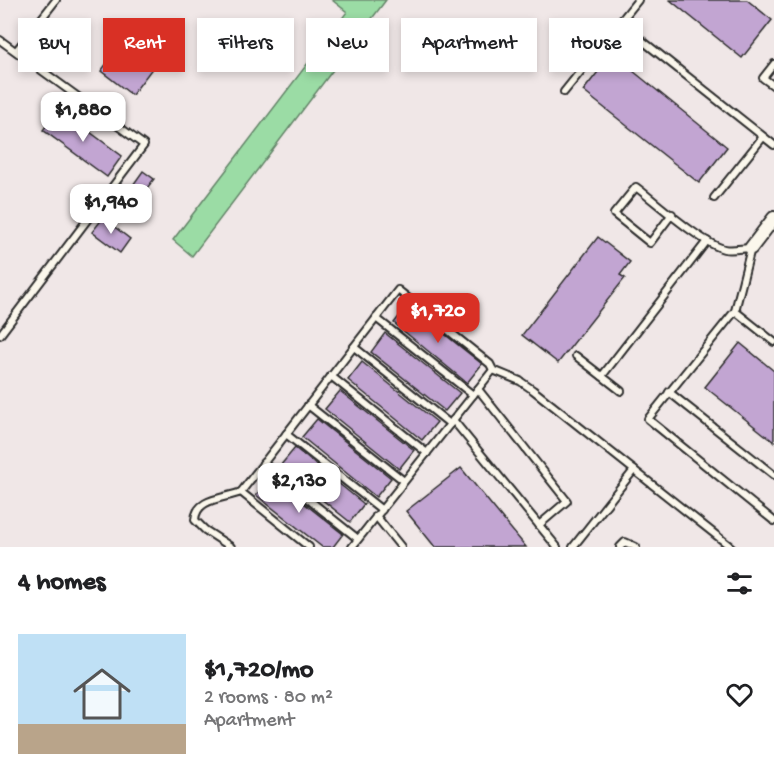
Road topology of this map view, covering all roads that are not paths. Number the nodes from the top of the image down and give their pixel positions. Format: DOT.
graph roads {
  1 [pos="56,0"];
  2 [pos="638,0"];
  3 [pos="624,18"];
  4 [pos="0,40"];
  5 [pos="643,41"];
  6 [pos="16,51"];
  7 [pos="774,64"];
  8 [pos="580,72"];
  9 [pos="774,86"];
  10 [pos="564,92"];
  11 [pos="763,136"];
  12 [pos="774,145"];
  13 [pos="714,198"];
  14 [pos="672,214"];
  15 [pos="774,218"];
  16 [pos="707,241"];
  17 [pos="752,248"];
  18 [pos="735,311"];
  19 [pos="376,318"];
  20 [pos="0,335"];
  21 [pos="774,342"];
  22 [pos="354,347"];
  23 [pos="576,356"];
  24 [pos="493,370"];
  25 [pos="331,376"];
  26 [pos="602,376"];
  27 [pos="478,389"];
  28 [pos="621,391"];
  29 [pos="669,392"];
  30 [pos="473,395"];
  31 [pos="308,405"];
  32 [pos="452,422"];
  33 [pos="286,434"];
  34 [pos="427,453"];
  35 [pos="263,463"];
  36 [pos="634,470"];
  37 [pos="774,475"];
  38 [pos="404,481"];
  39 [pos="241,492"];
  40 [pos="381,510"];
  41 [pos="376,516"];
  42 [pos="774,520"];
  43 [pos="539,525"];
  44 [pos="358,539"];
  45 [pos="231,547"];
  46 [pos="309,547"];
  47 [pos="352,547"];
  48 [pos="401,547"];
  49 [pos="558,547"];
  50 [pos="573,547"];
  51 [pos="620,547"];
  52 [pos="636,547"];
  53 [pos="731,547"];
  1 -- 6 [label="lane"];
  2 -- 3 [label="lane"];
  4 -- 6 [label="lane"];
  5 -- 11 [label="lane"];
  6 -- 20 [label="lane"];
  7 -- 9 [label="lane"];
  8 -- 10 [label="lane"];
  11 -- 12 [label="lane"];
  11 -- 13 [label="lane"];
  14 -- 14 [label="lane"];
  14 -- 16 [label="lane"];
  15 -- 17 [label="street"];
  16 -- 17 [label="lane"];
  16 -- 26 [label="lane"];
  17 -- 18 [label="lane"];
  18 -- 21 [label="lane"];
  18 -- 29 [label="lane"];
  19 -- 22 [label="lane"];
  19 -- 24 [label="lane"];
  19 -- 30 [label="lane"];
  22 -- 25 [label="lane"];
  22 -- 32 [label="lane"];
  23 -- 26 [label="lane"];
  24 -- 27 [label="lane"];
  24 -- 36 [label="lane"];
  25 -- 31 [label="lane"];
  25 -- 34 [label="lane"];
  26 -- 28 [label="lane"];
  27 -- 30 [label="lane"];
  27 -- 43 [label="lane"];
  29 -- 37 [label="lane"];
  29 -- 42 [label="lane"];
  30 -- 32 [label="lane"];
  31 -- 33 [label="lane"];
  31 -- 38 [label="lane"];
  32 -- 34 [label="lane"];
  32 -- 43 [label="lane"];
  33 -- 35 [label="lane"];
  33 -- 40 [label="lane"];
  34 -- 38 [label="lane"];
  35 -- 39 [label="lane"];
  35 -- 44 [label="lane"];
  36 -- 50 [label="lane"];
  36 -- 53 [label="lane"];
  38 -- 40 [label="lane"];
  39 -- 45 [label="lane"];
  39 -- 46 [label="lane"];
  40 -- 41 [label="lane"];
  41 -- 44 [label="lane"];
  41 -- 48 [label="lane"];
  43 -- 49 [label="lane"];
  44 -- 47 [label="lane"];
  51 -- 52 [label="lane"];
}
